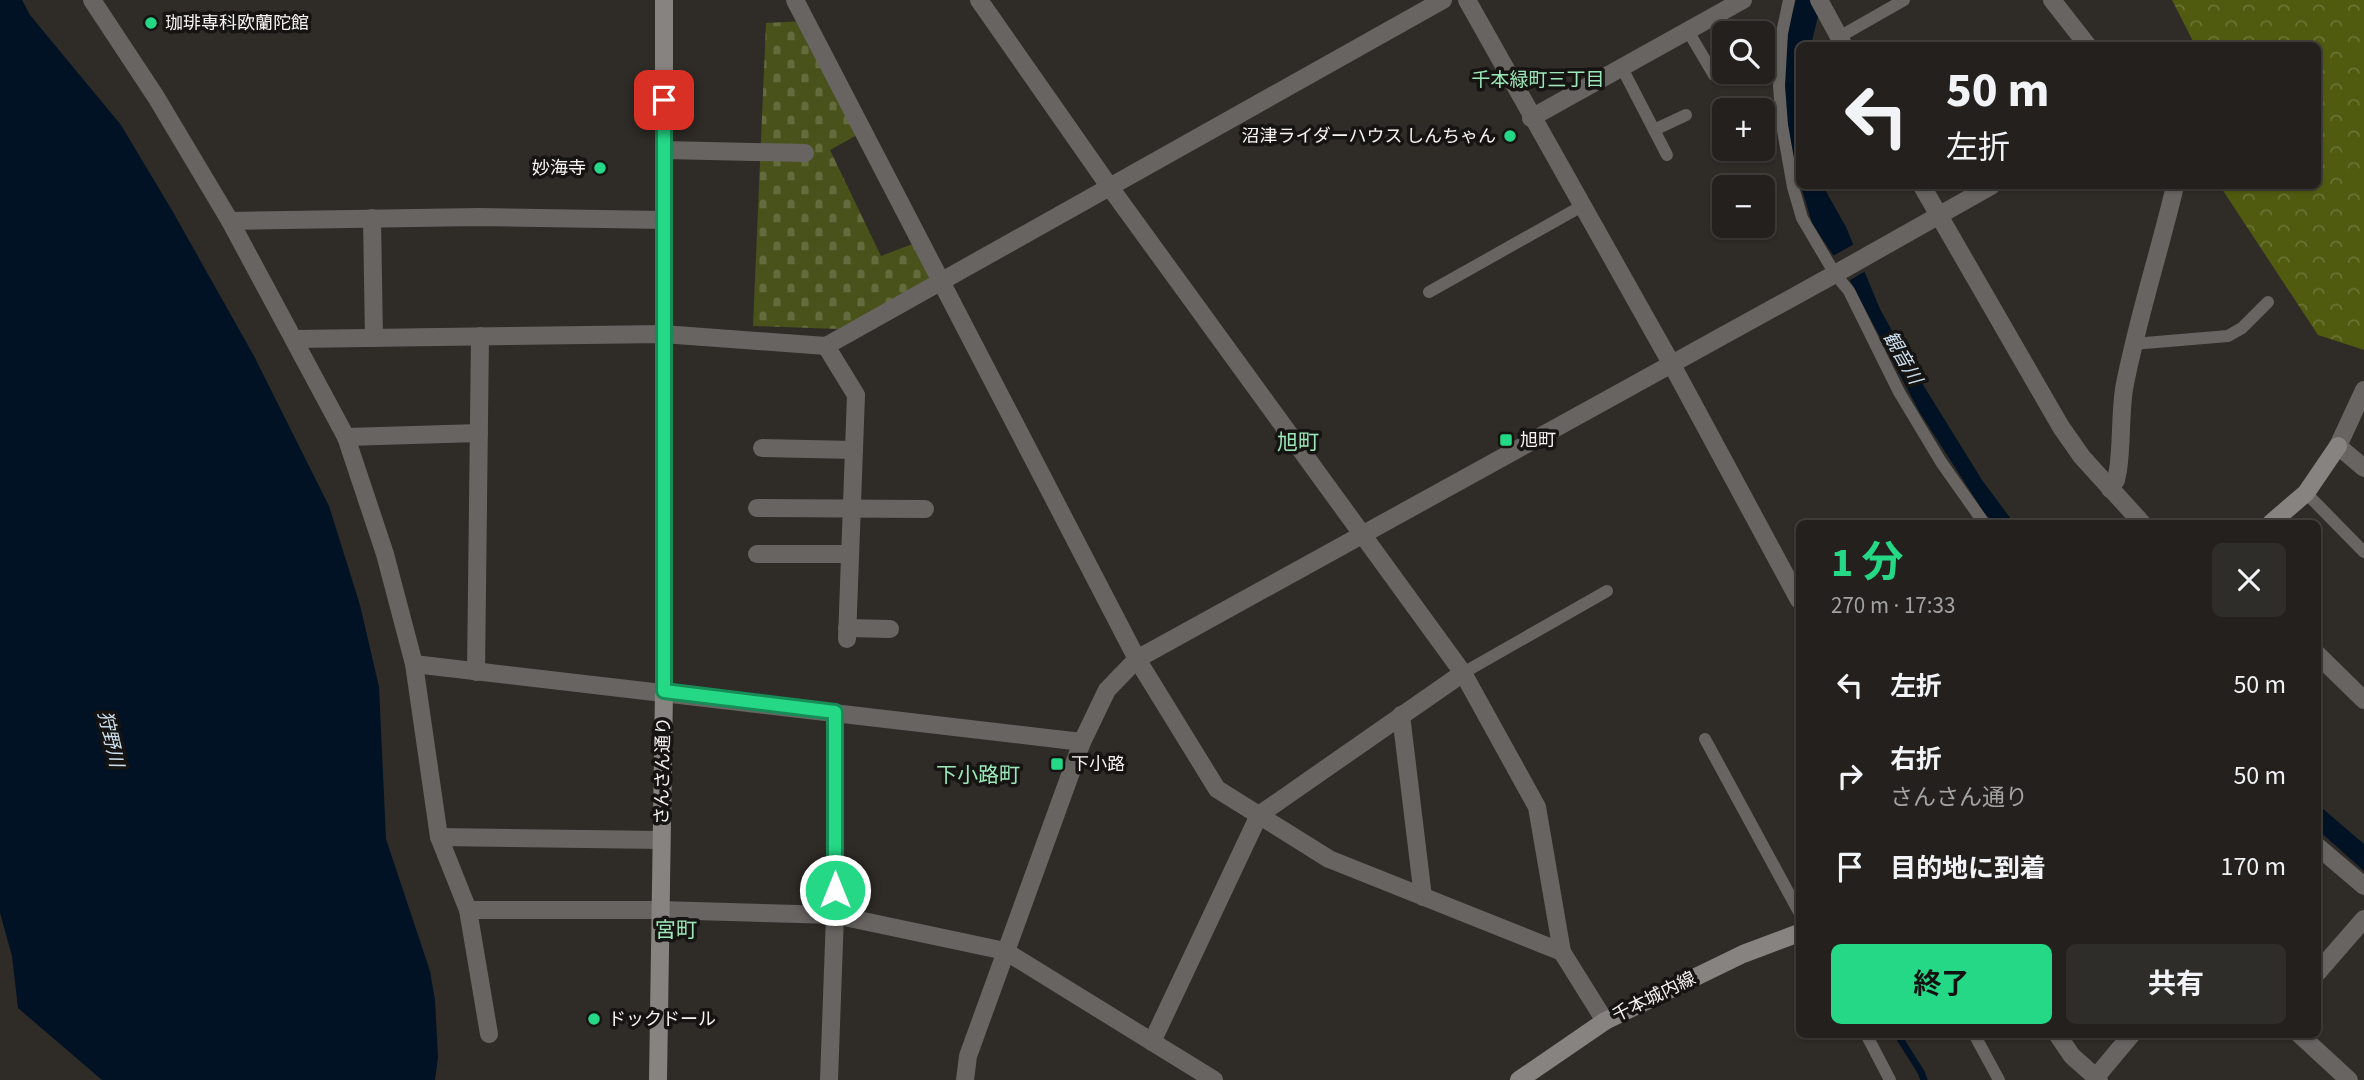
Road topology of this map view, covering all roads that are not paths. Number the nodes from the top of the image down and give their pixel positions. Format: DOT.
graph roads {
  1 [pos="92,0"];
  2 [pos="664,0"];
  3 [pos="795,0"];
  4 [pos="979,0"];
  5 [pos="1443,0"];
  6 [pos="1467,0"];
  7 [pos="1744,0"];
  8 [pos="1789,0"];
  9 [pos="1904,0"];
  10 [pos="2053,0"];
  11 [pos="1822,5"];
  12 [pos="1688,32"];
  13 [pos="1842,41"];
  14 [pos="2085,42"];
  15 [pos="1622,68"];
  16 [pos="1712,72"];
  17 [pos="1686,115"];
  18 [pos="1531,118"];
  19 [pos="1654,130"];
  20 [pos="664,150"];
  21 [pos="805,153"];
  22 [pos="1667,155"];
  23 [pos="1109,186"];
  24 [pos="1924,189"];
  25 [pos="1986,189"];
  26 [pos="2174,189"];
  27 [pos="1582,206"];
  28 [pos="1938,215"];
  29 [pos="372,218"];
  30 [pos="664,220"];
  31 [pos="230,221"];
  32 [pos="1837,273"];
  33 [pos="941,279"];
  34 [pos="1429,292"];
  35 [pos="2268,302"];
  36 [pos="663,334"];
  37 [pos="480,336"];
  38 [pos="374,338"];
  39 [pos="294,339"];
  40 [pos="2133,344"];
  41 [pos="826,345"];
  42 [pos="1671,363"];
  43 [pos="2364,390"];
  44 [pos="2359,416"];
  45 [pos="479,433"];
  46 [pos="346,437"];
  47 [pos="2338,446"];
  48 [pos="762,448"];
  49 [pos="854,450"];
  50 [pos="2364,468"];
  51 [pos="2110,489"];
  52 [pos="2306,493"];
  53 [pos="757,508"];
  54 [pos="852,508"];
  55 [pos="925,509"];
  56 [pos="1982,520"];
  57 [pos="2139,520"];
  58 [pos="2274,520"];
  59 [pos="1363,534"];
  60 [pos="2364,552"];
  61 [pos="757,554"];
  62 [pos="850,554"];
  63 [pos="1607,591"];
  64 [pos="1796,594"];
  65 [pos="890,629"];
  66 [pos="2321,658"];
  67 [pos="1138,659"];
  68 [pos="414,663"];
  69 [pos="475,672"];
  70 [pos="1463,673"];
  71 [pos="664,691"];
  72 [pos="2364,699"];
  73 [pos="835,712"];
  74 [pos="1401,715"];
  75 [pos="1704,739"];
  76 [pos="1082,742"];
  77 [pos="1259,815"];
  78 [pos="439,837"];
  79 [pos="661,840"];
  80 [pos="2321,849"];
  81 [pos="2364,886"];
  82 [pos="1423,897"];
  83 [pos="1796,907"];
  84 [pos="468,910"];
  85 [pos="660,910"];
  86 [pos="835,915"];
  87 [pos="2364,919"];
  88 [pos="1796,934"];
  89 [pos="1005,951"];
  90 [pos="1562,952"];
  91 [pos="2321,968"];
  92 [pos="1605,1021"];
  93 [pos="489,1034"];
  94 [pos="1868,1038"];
  95 [pos="1976,1038"];
  96 [pos="2060,1038"];
  97 [pos="2129,1038"];
  98 [pos="2303,1038"];
  99 [pos="1152,1042"];
  100 [pos="2097,1079"];
  101 [pos="658,1080"];
  102 [pos="829,1080"];
  103 [pos="965,1080"];
  104 [pos="1214,1080"];
  105 [pos="1519,1080"];
  106 [pos="1890,1080"];
  107 [pos="1999,1080"];
  108 [pos="2349,1080"];
  1 -- 31 [label="street"];
  2 -- 20 [label="main road, さんさん通り"];
  3 -- 33 [label="street"];
  4 -- 23 [label="street"];
  5 -- 23 [label="street"];
  6 -- 18 [label="street"];
  7 -- 12 [label="street"];
  8 -- 32 [label="lane"];
  9 -- 13 [label="lane"];
  10 -- 14 [label="street"];
  11 -- 13 [label="street"];
  12 -- 15 [label="street"];
  12 -- 16 [label="lane"];
  15 -- 18 [label="street"];
  15 -- 19 [label="lane"];
  17 -- 19 [label="lane"];
  18 -- 27 [label="street"];
  19 -- 22 [label="lane"];
  20 -- 21 [label="street"];
  20 -- 30 [label="main road, さんさん通り"];
  23 -- 33 [label="street"];
  23 -- 59 [label="street"];
  24 -- 28 [label="street"];
  25 -- 28 [label="street"];
  26 -- 40 [label="street"];
  27 -- 34 [label="lane"];
  27 -- 42 [label="street"];
  28 -- 32 [label="street"];
  28 -- 51 [label="street"];
  29 -- 30 [label="street"];
  29 -- 31 [label="street"];
  29 -- 38 [label="street"];
  30 -- 36 [label="main road, さんさん通り"];
  31 -- 39 [label="street"];
  32 -- 42 [label="street"];
  32 -- 56 [label="lane"];
  33 -- 41 [label="street"];
  33 -- 67 [label="street"];
  35 -- 40 [label="lane"];
  36 -- 37 [label="street"];
  36 -- 41 [label="street"];
  36 -- 71 [label="main road, さんさん通り"];
  37 -- 38 [label="street"];
  37 -- 45 [label="street"];
  38 -- 39 [label="street"];
  39 -- 46 [label="street"];
  40 -- 51 [label="street"];
  41 -- 49 [label="street"];
  42 -- 59 [label="street"];
  42 -- 64 [label="street"];
  43 -- 44 [label="street"];
  44 -- 47 [label="street"];
  45 -- 46 [label="street"];
  45 -- 69 [label="street"];
  46 -- 68 [label="street"];
  47 -- 50 [label="street"];
  47 -- 52 [label="main road"];
  48 -- 49 [label="street"];
  49 -- 54 [label="street"];
  51 -- 57 [label="street"];
  52 -- 58 [label="main road"];
  52 -- 60 [label="lane"];
  53 -- 54 [label="street"];
  54 -- 55 [label="street"];
  54 -- 62 [label="street"];
  59 -- 67 [label="street"];
  59 -- 70 [label="street"];
  61 -- 62 [label="street"];
  62 -- 65 [label="street"];
  63 -- 70 [label="lane"];
  66 -- 72 [label="street"];
  67 -- 76 [label="street"];
  67 -- 77 [label="street"];
  68 -- 69 [label="street"];
  68 -- 78 [label="street"];
  69 -- 71 [label="street"];
  70 -- 74 [label="street"];
  70 -- 90 [label="street"];
  71 -- 73 [label="street"];
  71 -- 79 [label="main road, さんさん通り"];
  73 -- 76 [label="street"];
  73 -- 86 [label="street"];
  74 -- 77 [label="street"];
  74 -- 82 [label="street"];
  75 -- 83 [label="lane"];
  76 -- 89 [label="street"];
  77 -- 82 [label="street"];
  77 -- 99 [label="street"];
  78 -- 79 [label="street"];
  78 -- 84 [label="street"];
  79 -- 85 [label="main road, さんさん通り"];
  80 -- 81 [label="street"];
  82 -- 90 [label="street"];
  84 -- 85 [label="street"];
  84 -- 93 [label="street"];
  85 -- 86 [label="street"];
  85 -- 101 [label="main road, さんさん通り"];
  86 -- 89 [label="street"];
  86 -- 102 [label="street"];
  87 -- 91 [label="street"];
  88 -- 92 [label="main road, 千本城内線"];
  89 -- 99 [label="street"];
  89 -- 103 [label="street"];
  90 -- 92 [label="street"];
  92 -- 105 [label="main road, 千本城内線"];
  94 -- 106 [label="lane"];
  95 -- 107 [label="lane"];
  96 -- 100 [label="street"];
  97 -- 100 [label="street"];
  98 -- 108 [label="street"];
  99 -- 104 [label="street"];
}
